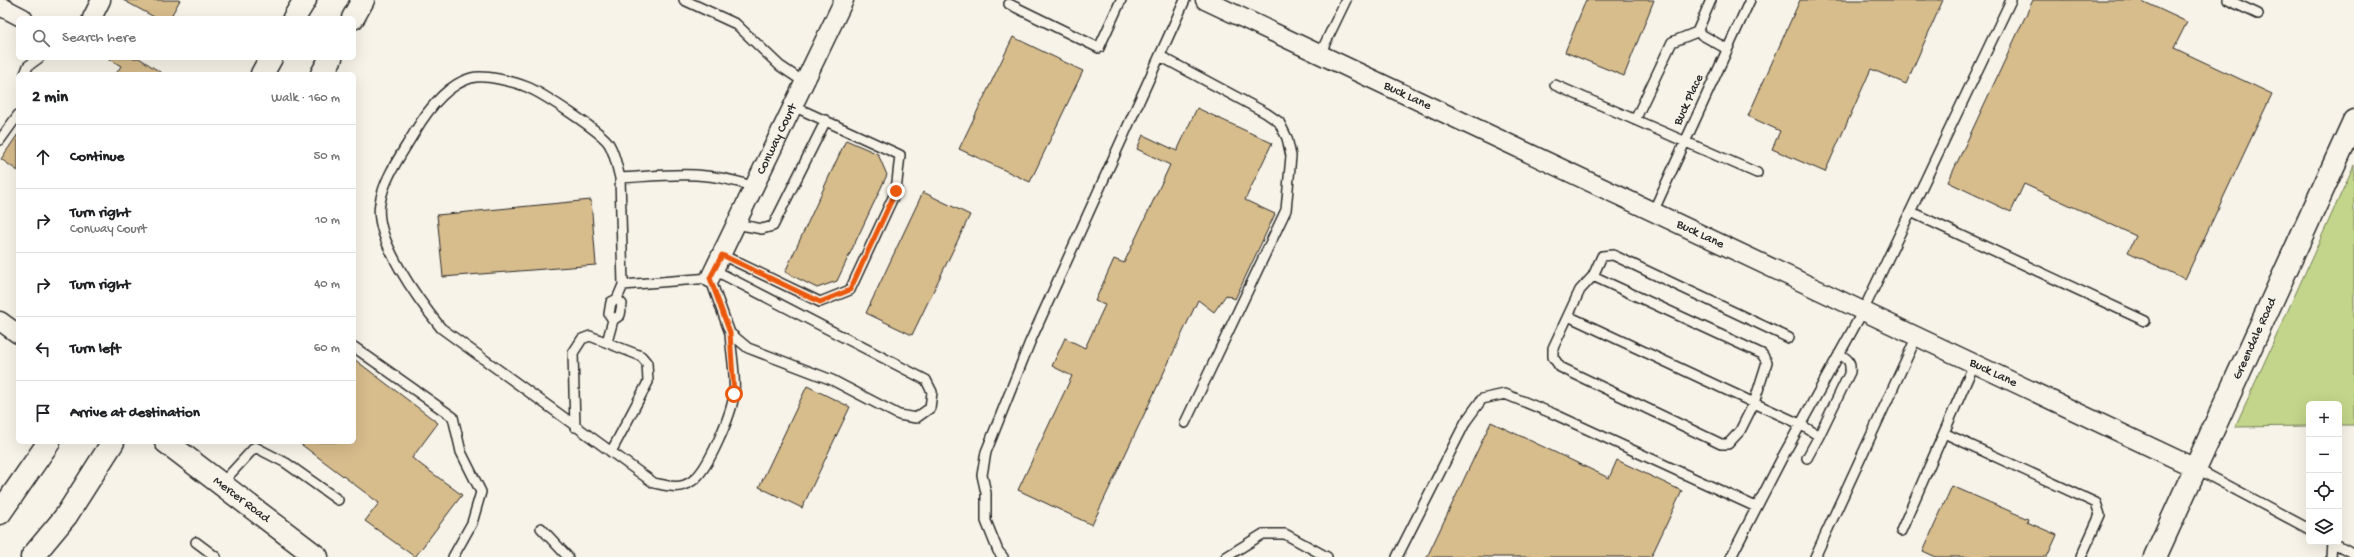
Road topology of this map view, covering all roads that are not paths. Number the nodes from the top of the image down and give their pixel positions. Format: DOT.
graph roads {
  1 [pos="101,0"];
  2 [pos="305,0"];
  3 [pos="363,0"];
  4 [pos="684,0"];
  5 [pos="844,0"];
  6 [pos="1121,0"];
  7 [pos="1185,0"];
  8 [pos="1205,0"];
  9 [pos="1346,0"];
  10 [pos="1711,0"];
  11 [pos="1750,0"];
  12 [pos="2011,0"];
  13 [pos="2228,0"];
  14 [pos="1009,4"];
  15 [pos="0,6"];
  16 [pos="2258,14"];
  17 [pos="19,16"];
  18 [pos="93,16"];
  19 [pos="295,16"];
  20 [pos="354,16"];
  21 [pos="1697,32"];
  22 [pos="1727,49"];
  23 [pos="1320,54"];
  24 [pos="1160,56"];
  25 [pos="36,60"];
  26 [pos="270,60"];
  27 [pos="330,60"];
  28 [pos="26,72"];
  29 [pos="263,72"];
  30 [pos="323,72"];
  31 [pos="804,82"];
  32 [pos="1555,85"];
  33 [pos="793,106"];
  34 [pos="16,118"];
  35 [pos="826,120"];
  36 [pos="1635,120"];
  37 [pos="2354,121"];
  38 [pos="0,140"];
  39 [pos="1685,141"];
  40 [pos="1757,173"];
  41 [pos="620,178"];
  42 [pos="754,187"];
  43 [pos="1653,212"];
  44 [pos="1910,212"];
  45 [pos="736,224"];
  46 [pos="715,268"];
  47 [pos="1593,276"];
  48 [pos="623,285"];
  49 [pos="1863,311"];
  50 [pos="1568,316"];
  51 [pos="0,321"];
  52 [pos="2145,321"];
  53 [pos="16,333"];
  54 [pos="730,333"];
  55 [pos="1916,336"];
  56 [pos="1789,338"];
  57 [pos="607,342"];
  58 [pos="356,348"];
  59 [pos="1839,354"];
  60 [pos="1974,364"];
  61 [pos="1754,403"];
  62 [pos="1185,423"];
  63 [pos="1800,424"];
  64 [pos="576,427"];
  65 [pos="1944,433"];
  66 [pos="1819,436"];
  67 [pos="48,444"];
  68 [pos="113,444"];
  69 [pos="169,444"];
  70 [pos="257,445"];
  71 [pos="611,452"];
  72 [pos="1807,458"];
  73 [pos="2195,468"];
  74 [pos="222,483"];
  75 [pos="338,500"];
  76 [pos="1756,507"];
  77 [pos="0,512"];
  78 [pos="2306,527"];
  79 [pos="542,528"];
  80 [pos="1901,531"];
  81 [pos="196,542"];
  82 [pos="307,554"];
  83 [pos="2354,554"];
  84 [pos="32,557"];
  85 [pos="216,557"];
  86 [pos="454,557"];
  87 [pos="568,557"];
  88 [pos="1003,557"];
  89 [pos="1226,557"];
  90 [pos="1327,557"];
  91 [pos="1397,557"];
  92 [pos="1731,557"];
  93 [pos="1815,557"];
  94 [pos="2081,557"];
  95 [pos="2155,557"];
  96 [pos="2331,557"];
  1 -- 18 [label="street"];
  2 -- 19 [label="street"];
  3 -- 20 [label="street"];
  4 -- 31 [label="lane"];
  5 -- 31 [label="street, Conway Court"];
  6 -- 14 [label="lane"];
  7 -- 24 [label="lane"];
  8 -- 23 [label="street, Buck Lane"];
  9 -- 23 [label="lane"];
  10 -- 21 [label="lane"];
  11 -- 22 [label="lane, Buck Place"];
  12 -- 44 [label="lane"];
  13 -- 16 [label="lane"];
  15 -- 17 [label="street"];
  21 -- 22 [label="lane"];
  21 -- 36 [label="lane"];
  22 -- 39 [label="lane, Buck Place"];
  23 -- 43 [label="street, Buck Lane"];
  24 -- 62 [label="lane"];
  24 -- 88 [label="lane"];
  25 -- 28 [label="lane"];
  26 -- 29 [label="street"];
  27 -- 30 [label="street"];
  31 -- 33 [label="street, Conway Court"];
  32 -- 36 [label="lane"];
  33 -- 35 [label="lane"];
  33 -- 42 [label="street, Conway Court"];
  34 -- 38 [label="lane"];
  35 -- 45 [label="lane"];
  35 -- 46 [label="lane"];
  36 -- 39 [label="lane"];
  37 -- 73 [label="street, Greendale Road"];
  39 -- 40 [label="lane"];
  39 -- 43 [label="lane, Buck Place"];
  41 -- 42 [label="lane"];
  41 -- 48 [label="lane"];
  41 -- 64 [label="lane"];
  42 -- 45 [label="street, Conway Court"];
  43 -- 49 [label="street, Buck Lane"];
  44 -- 49 [label="lane"];
  44 -- 52 [label="lane"];
  45 -- 46 [label="street, Conway Court"];
  46 -- 48 [label="lane"];
  46 -- 54 [label="lane"];
  46 -- 54 [label="lane"];
  47 -- 50 [label="lane"];
  47 -- 56 [label="lane"];
  47 -- 61 [label="lane"];
  48 -- 57 [label="lane"];
  49 -- 55 [label="street, Buck Lane"];
  49 -- 59 [label="lane"];
  50 -- 61 [label="lane"];
  50 -- 61 [label="lane"];
  51 -- 53 [label="street"];
  54 -- 71 [label="lane"];
  55 -- 60 [label="street, Buck Lane"];
  55 -- 93 [label="lane"];
  57 -- 64 [label="lane"];
  57 -- 71 [label="lane"];
  58 -- 86 [label="lane"];
  59 -- 63 [label="lane"];
  59 -- 66 [label="lane"];
  60 -- 65 [label="lane"];
  60 -- 73 [label="street, Buck Lane"];
  61 -- 63 [label="lane"];
  63 -- 66 [label="lane"];
  63 -- 76 [label="lane"];
  64 -- 71 [label="lane"];
  65 -- 80 [label="lane"];
  65 -- 94 [label="lane"];
  66 -- 72 [label="lane"];
  67 -- 77 [label="street"];
  68 -- 84 [label="street"];
  69 -- 74 [label="street, Mercer Road"];
  70 -- 74 [label="lane"];
  70 -- 75 [label="lane"];
  73 -- 78 [label="lane"];
  73 -- 95 [label="street, Greendale Road"];
  74 -- 82 [label="street, Mercer Road"];
  76 -- 91 [label="lane"];
  76 -- 92 [label="lane"];
  79 -- 87 [label="lane"];
  81 -- 85 [label="lane"];
  83 -- 96 [label="lane"];
  89 -- 90 [label="lane"];
}
